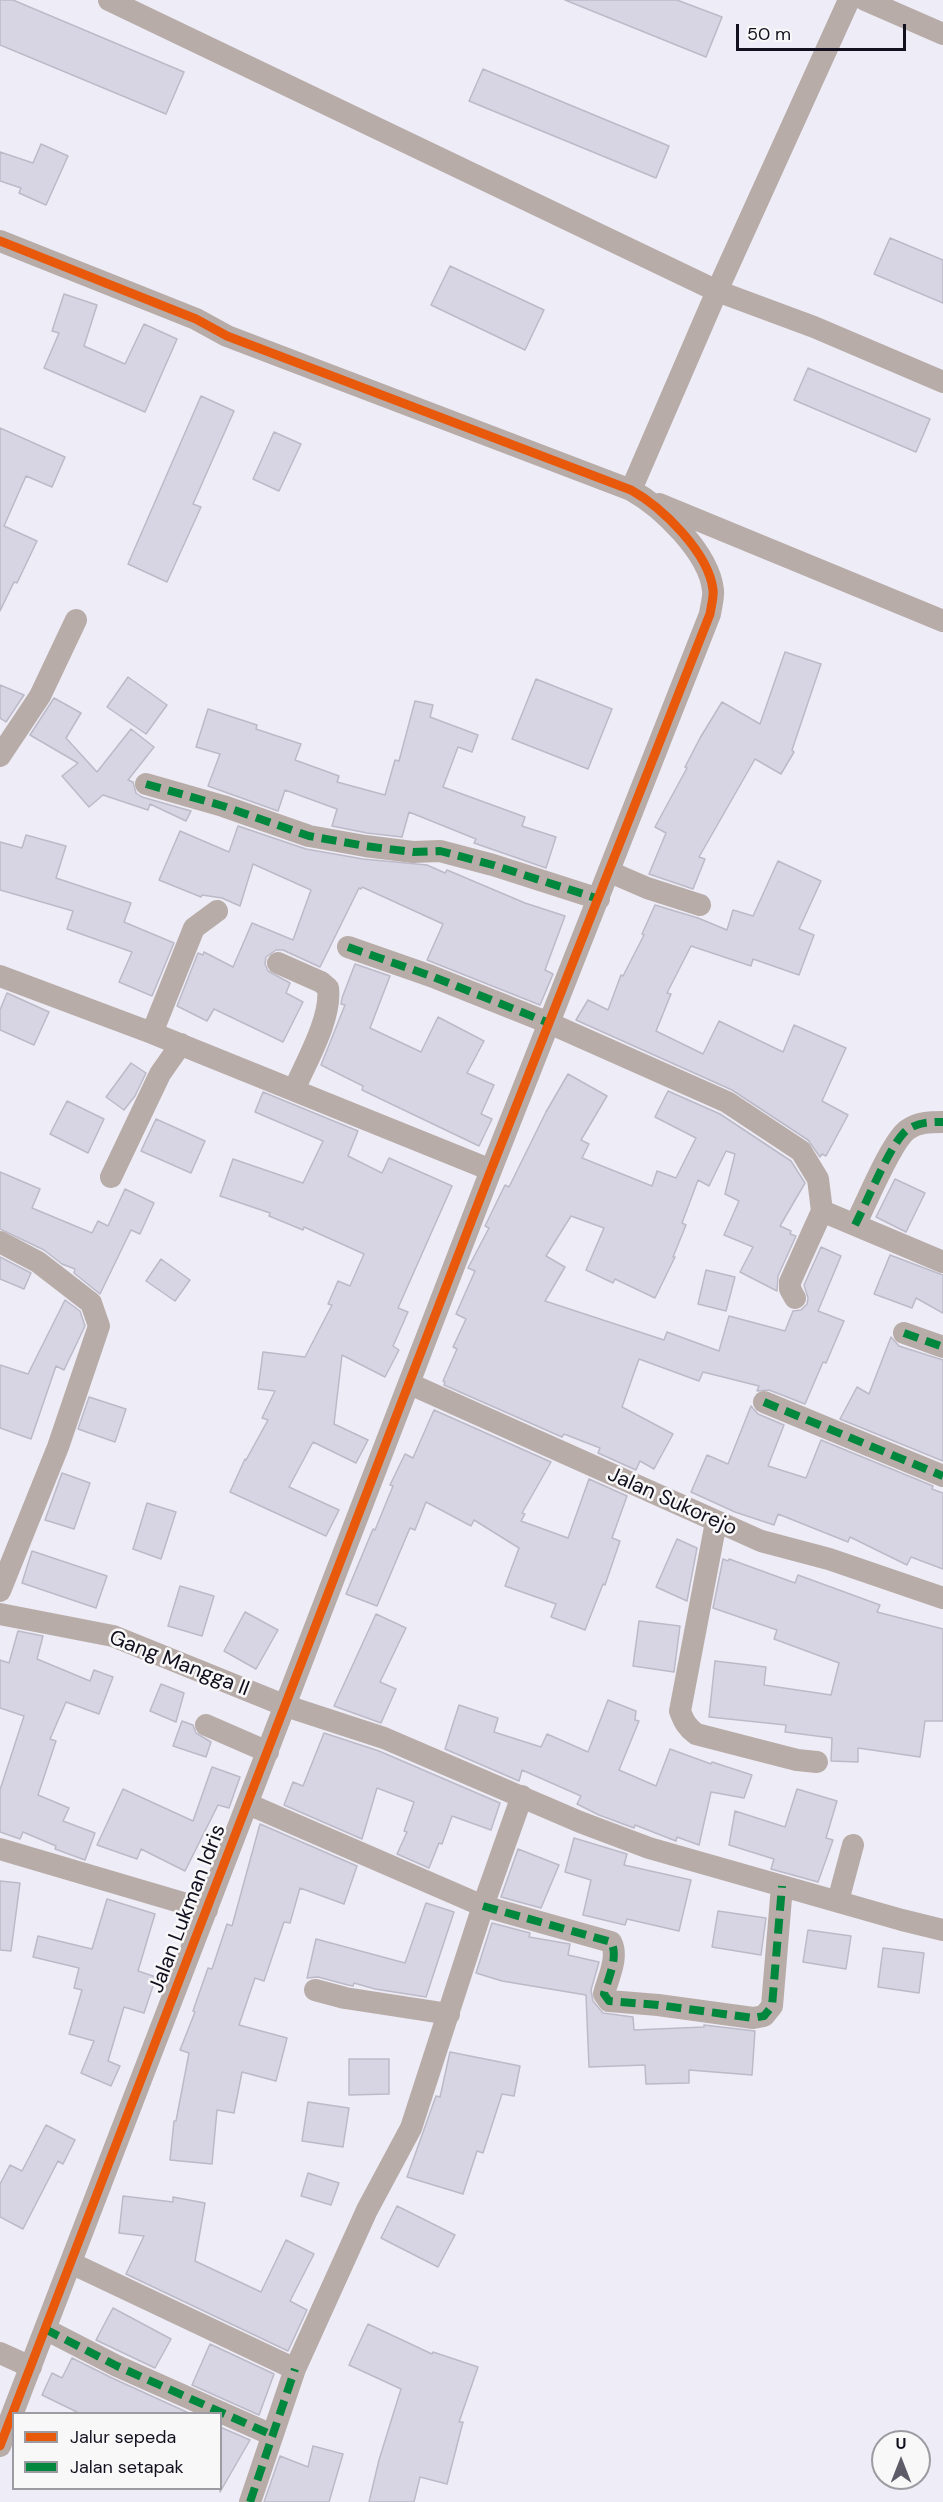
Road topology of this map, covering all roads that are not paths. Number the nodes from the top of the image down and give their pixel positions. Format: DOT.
graph roads {
  1 [pos="109,0"];
  2 [pos="849,0"];
  3 [pos="865,0"];
  4 [pos="943,33"];
  5 [pos="0,241"];
  6 [pos="717,291"];
  7 [pos="943,382"];
  8 [pos="640,495"];
  9 [pos="76,620"];
  10 [pos="943,621"];
  11 [pos="0,756"];
  12 [pos="146,784"];
  13 [pos="610,872"];
  14 [pos="599,899"];
  15 [pos="700,906"];
  16 [pos="218,911"];
  17 [pos="348,947"];
  18 [pos="278,963"];
  19 [pos="0,976"];
  20 [pos="549,1023"];
  21 [pos="152,1033"];
  22 [pos="181,1044"];
  23 [pos="294,1090"];
  24 [pos="943,1122"];
  25 [pos="491,1170"];
  26 [pos="111,1178"];
  27 [pos="822,1211"];
  28 [pos="855,1225"];
  29 [pos="0,1242"];
  30 [pos="943,1262"];
  31 [pos="795,1298"];
  32 [pos="904,1333"];
  33 [pos="943,1347"];
  34 [pos="410,1384"];
  35 [pos="764,1401"];
  36 [pos="943,1476"];
  37 [pos="716,1522"];
  38 [pos="0,1591"];
  39 [pos="943,1598"];
  40 [pos="0,1614"];
  41 [pos="286,1706"];
  42 [pos="206,1725"];
  43 [pos="268,1752"];
  44 [pos="817,1762"];
  45 [pos="522,1796"];
  46 [pos="248,1804"];
  47 [pos="853,1845"];
  48 [pos="0,1849"];
  49 [pos="782,1886"];
  50 [pos="838,1901"];
  51 [pos="483,1906"];
  52 [pos="207,1910"];
  53 [pos="943,1930"];
  54 [pos="315,1990"];
  55 [pos="449,2014"];
  56 [pos="71,2263"];
  57 [pos="45,2329"];
  58 [pos="0,2353"];
  59 [pos="31,2367"];
  60 [pos="295,2369"];
  61 [pos="13,2412"];
  62 [pos="220,2412"];
  63 [pos="222,2413"];
  64 [pos="12,2415"];
  65 [pos="272,2435"];
  66 [pos="0,2446"];
  67 [pos="250,2502"];
  1 -- 6 [label="street"];
  2 -- 6 [label="street"];
  3 -- 4 [label="street"];
  5 -- 8 [label="street"];
  6 -- 7 [label="street"];
  6 -- 8 [label="street"];
  8 -- 10 [label="street"];
  8 -- 13 [label="street, Jalan Lukman Idris"];
  9 -- 11 [label="street"];
  12 -- 14 [label="street"];
  13 -- 14 [label="street, Jalan Lukman Idris"];
  13 -- 15 [label="street"];
  14 -- 20 [label="street, Jalan Lukman Idris"];
  16 -- 21 [label="street"];
  17 -- 20 [label="street"];
  18 -- 23 [label="street"];
  19 -- 21 [label="street"];
  20 -- 25 [label="street, Jalan Lukman Idris"];
  20 -- 27 [label="street"];
  21 -- 22 [label="street"];
  22 -- 23 [label="street"];
  22 -- 26 [label="street"];
  23 -- 25 [label="street"];
  24 -- 28 [label="street"];
  25 -- 34 [label="street, Jalan Lukman Idris"];
  27 -- 28 [label="street"];
  27 -- 31 [label="street"];
  28 -- 30 [label="street"];
  29 -- 38 [label="street"];
  32 -- 33 [label="street"];
  34 -- 37 [label="street, Jalan Sukorejo"];
  34 -- 41 [label="street, Jalan Lukman Idris"];
  35 -- 36 [label="street"];
  37 -- 39 [label="street, Jalan Sukorejo"];
  37 -- 44 [label="street"];
  40 -- 41 [label="street, Gang Mangga II"];
  41 -- 43 [label="street, Jalan Lukman Idris"];
  41 -- 45 [label="street, Gang Mangga II"];
  42 -- 43 [label="street"];
  43 -- 46 [label="street, Jalan Lukman Idris"];
  45 -- 49 [label="street, Gang Mangga II"];
  45 -- 51 [label="street"];
  46 -- 51 [label="street"];
  46 -- 52 [label="street, Jalan Lukman Idris"];
  47 -- 50 [label="street"];
  48 -- 52 [label="street"];
  49 -- 50 [label="street, Gang Mangga II"];
  49 -- 51 [label="street"];
  50 -- 53 [label="street, Gang Mangga II"];
  51 -- 55 [label="street"];
  52 -- 56 [label="street, Jalan Lukman Idris"];
  54 -- 55 [label="street"];
  55 -- 60 [label="street"];
  56 -- 57 [label="street, Jalan Lukman Idris"];
  56 -- 60 [label="street"];
  57 -- 59 [label="street, Jalan Lukman Idris"];
  57 -- 62 [label="street"];
  58 -- 59 [label="street"];
  59 -- 61 [label="street, Jalan Lukman Idris"];
  60 -- 65 [label="street"];
  63 -- 65 [label="street"];
  64 -- 66 [label="street, Jalan Lukman Idris"];
  65 -- 67 [label="street"];
}
